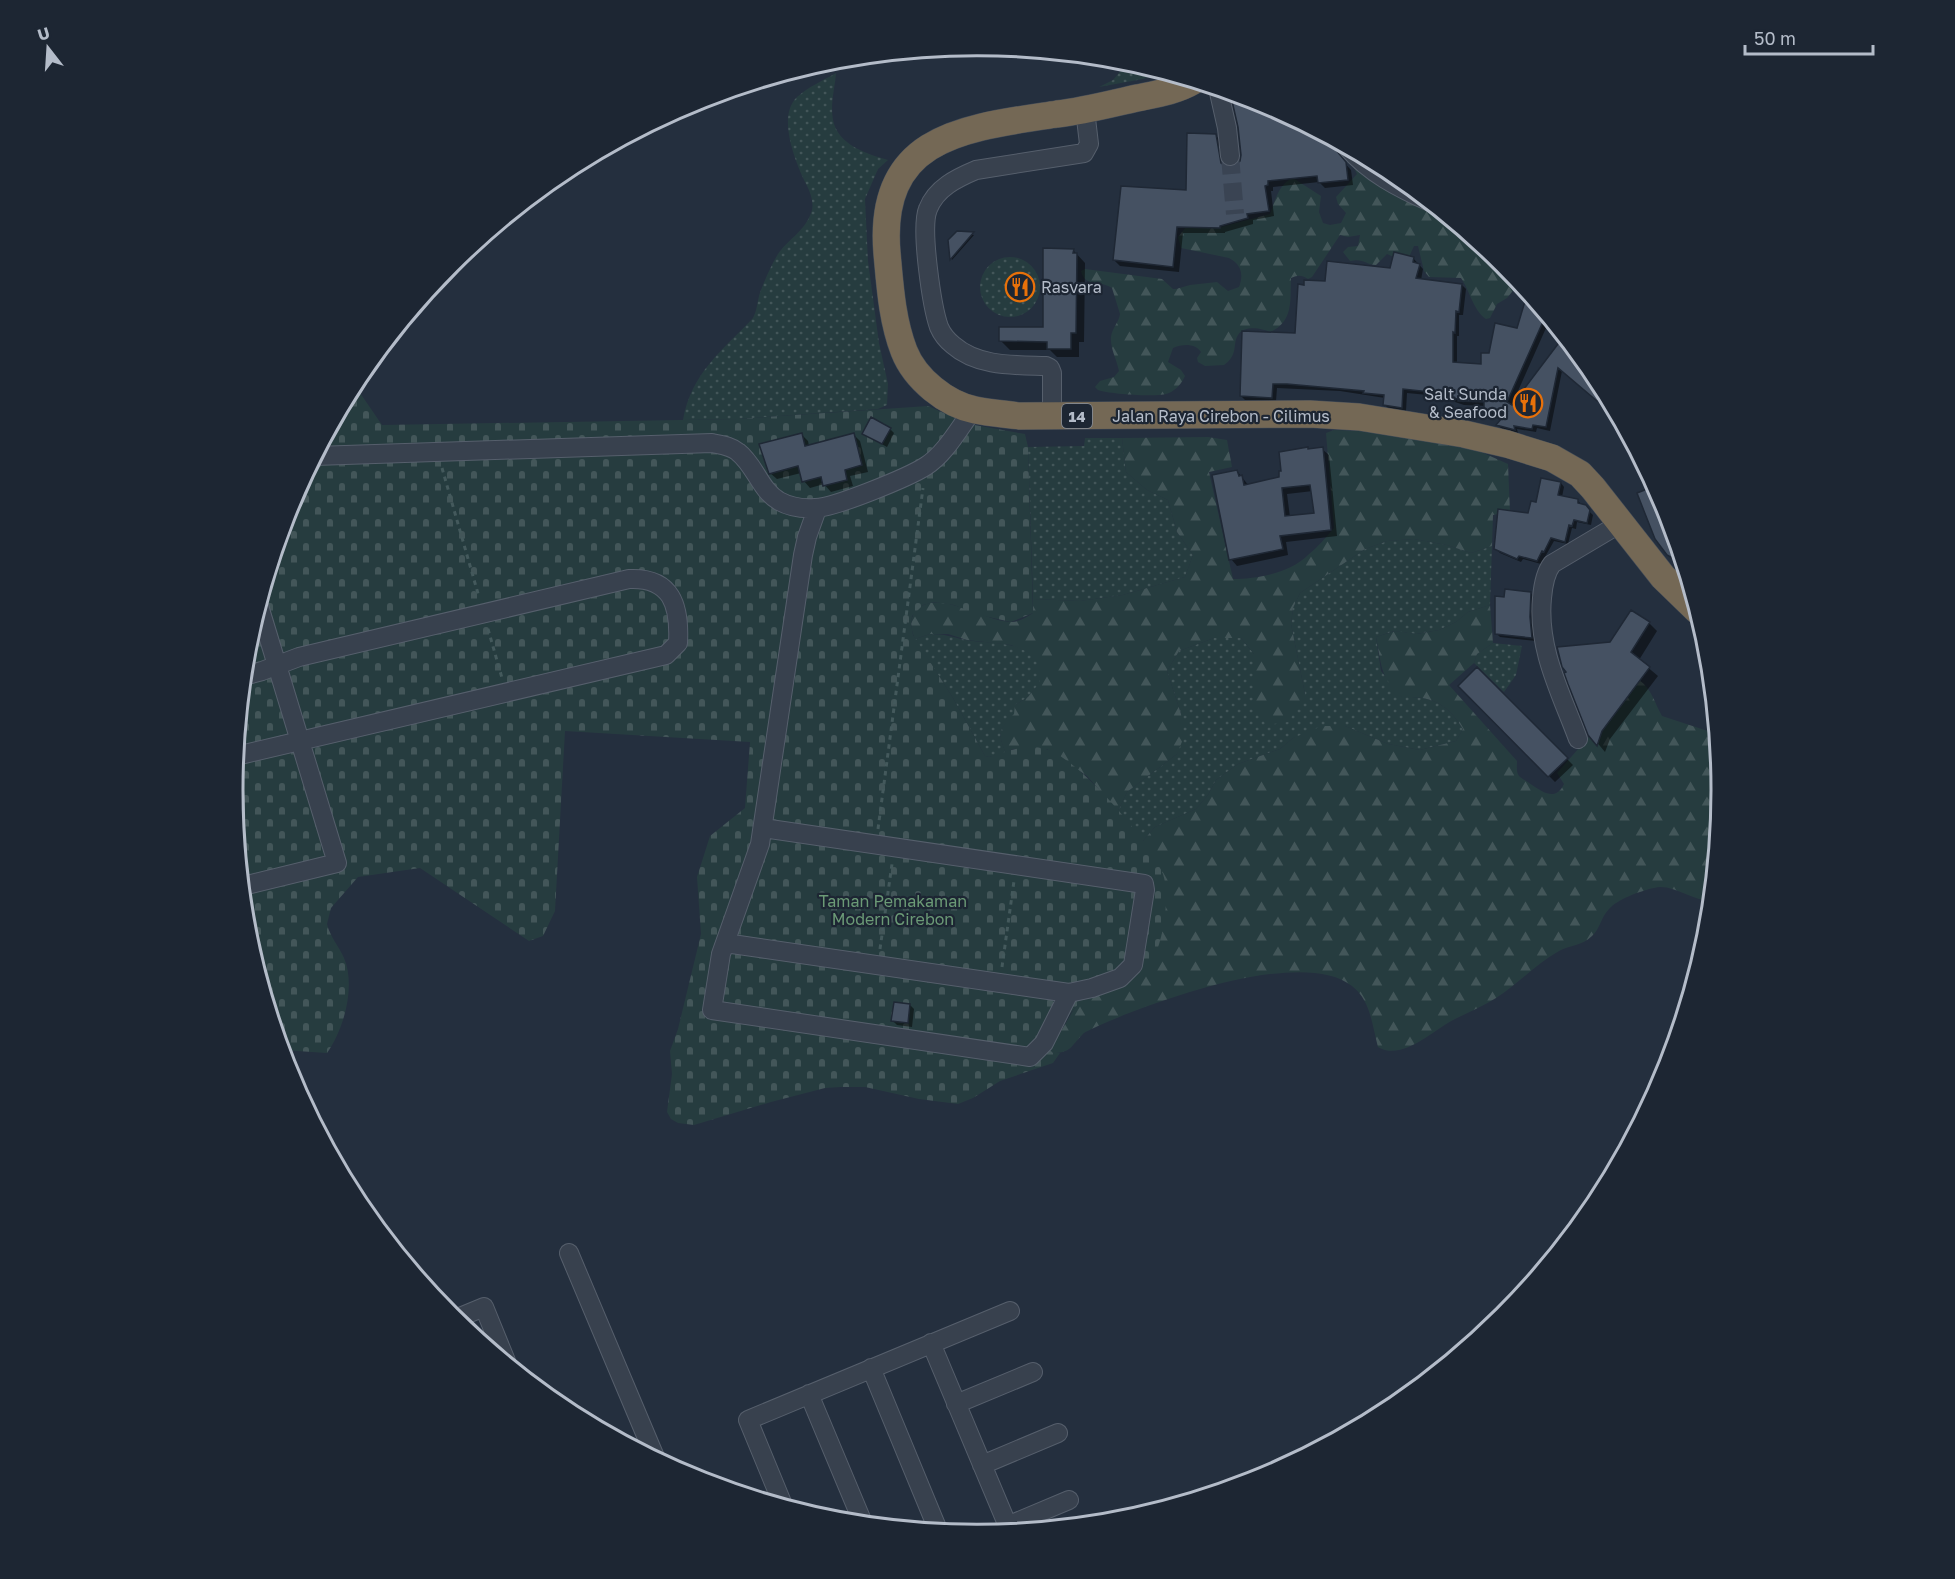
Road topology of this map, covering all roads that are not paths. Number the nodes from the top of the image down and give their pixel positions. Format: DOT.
graph roads {
  1 [pos="1182,85"];
  2 [pos="1220,97"];
  3 [pos="1085,110"];
  4 [pos="1230,156"];
  5 [pos="973,410"];
  6 [pos="1052,416"];
  7 [pos="324,456"];
  8 [pos="817,508"];
  9 [pos="1621,523"];
  10 [pos="1686,600"];
  11 [pos="264,622"];
  12 [pos="277,665"];
  13 [pos="254,673"];
  14 [pos="1578,739"];
  15 [pos="300,741"];
  16 [pos="244,754"];
  17 [pos="763,828"];
  18 [pos="250,884"];
  19 [pos="725,943"];
  20 [pos="1069,993"];
  21 [pos="569,1253"];
  22 [pos="1010,1311"];
  23 [pos="465,1315"];
  24 [pos="931,1343"];
  25 [pos="500,1346"];
  26 [pos="871,1368"];
  27 [pos="1033,1372"];
  28 [pos="809,1394"];
  29 [pos="956,1404"];
  30 [pos="1058,1433"];
  31 [pos="651,1447"];
  32 [pos="982,1465"];
  33 [pos="779,1495"];
  34 [pos="1069,1500"];
  35 [pos="859,1513"];
  36 [pos="935,1522"];
  37 [pos="1021,1522"];
  38 [pos="1007,1523"];
  1 -- 3 [label="highway, Jalan Raya Cirebon - Cilimus / 14"];
  2 -- 4 [label="street"];
  3 -- 5 [label="highway, Jalan Raya Cirebon - Cilimus / 14"];
  3 -- 6 [label="street"];
  5 -- 6 [label="highway, Jalan Raya Cirebon - Cilimus / 14"];
  5 -- 8 [label="street"];
  6 -- 9 [label="highway, Jalan Raya Cirebon - Cilimus / 14"];
  7 -- 8 [label="street"];
  8 -- 17 [label="street"];
  9 -- 10 [label="highway, Jalan Raya Cirebon - Cilimus / 14"];
  9 -- 14 [label="street"];
  11 -- 12 [label="street"];
  12 -- 13 [label="street"];
  12 -- 15 [label="street"];
  12 -- 15 [label="street"];
  15 -- 16 [label="street"];
  15 -- 18 [label="street"];
  17 -- 19 [label="street"];
  17 -- 20 [label="street"];
  19 -- 20 [label="street"];
  19 -- 20 [label="street"];
  21 -- 31 [label="street"];
  22 -- 24 [label="street"];
  23 -- 25 [label="street"];
  24 -- 26 [label="street"];
  24 -- 29 [label="street"];
  26 -- 28 [label="street"];
  26 -- 36 [label="street"];
  27 -- 29 [label="street"];
  28 -- 33 [label="street"];
  28 -- 35 [label="street"];
  29 -- 32 [label="street"];
  30 -- 32 [label="street"];
  32 -- 38 [label="street"];
  34 -- 37 [label="street"];
}
